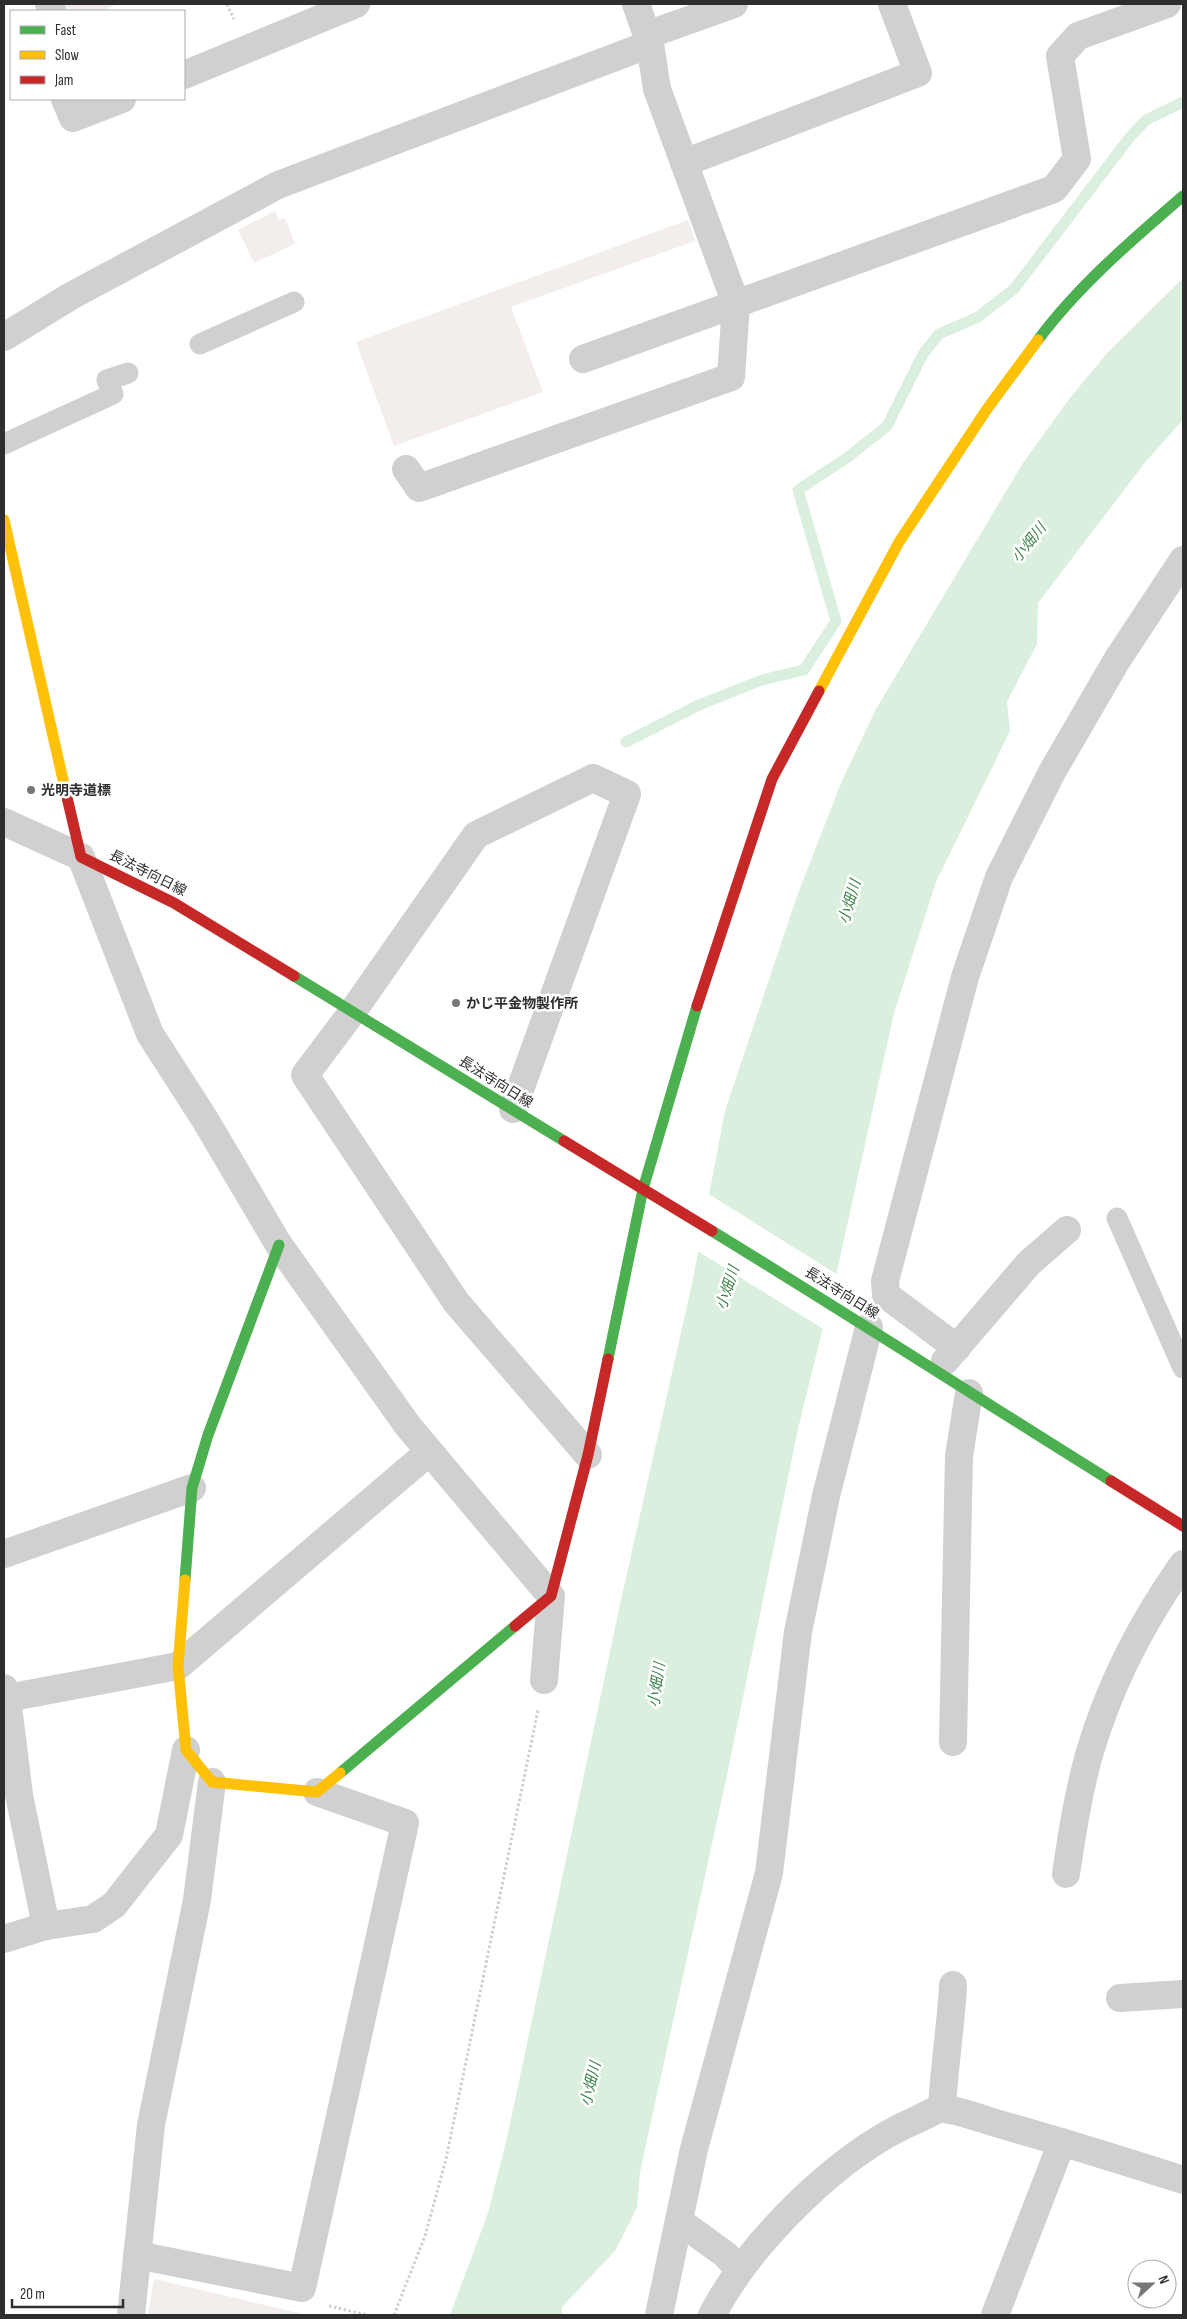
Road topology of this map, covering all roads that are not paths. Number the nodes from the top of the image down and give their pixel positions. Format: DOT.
graph roads {
  1 [pos="356,4"];
  2 [pos="636,4"];
  3 [pos="734,4"];
  4 [pos="892,4"];
  5 [pos="1167,4"];
  6 [pos="648,40"];
  7 [pos="185,75"];
  8 [pos="65,100"];
  9 [pos="119,100"];
  10 [pos="684,164"];
  11 [pos="1183,196"];
  12 [pos="294,302"];
  13 [pos="736,304"];
  14 [pos="4,338"];
  15 [pos="200,344"];
  16 [pos="583,359"];
  17 [pos="128,372"];
  18 [pos="4,444"];
  19 [pos="406,469"];
  20 [pos="4,520"];
  21 [pos="1183,560"];
  22 [pos="4,822"];
  23 [pos="81,856"];
  24 [pos="353,1011"];
  25 [pos="513,1110"];
  26 [pos="643,1189"];
  27 [pos="1117,1218"];
  28 [pos="1067,1230"];
  29 [pos="279,1245"];
  30 [pos="869,1327"];
  31 [pos="957,1348"];
  32 [pos="1183,1368"];
  33 [pos="936,1371"];
  34 [pos="969,1393"];
  35 [pos="429,1452"];
  36 [pos="588,1455"];
  37 [pos="192,1488"];
  38 [pos="1183,1526"];
  39 [pos="4,1554"];
  40 [pos="1183,1564"];
  41 [pos="551,1596"];
  42 [pos="178,1666"];
  43 [pos="544,1680"];
  44 [pos="6,1693"];
  45 [pos="953,1742"];
  46 [pos="186,1750"];
  47 [pos="212,1782"];
  48 [pos="317,1792"];
  49 [pos="11,1796"];
  50 [pos="1066,1874"];
  51 [pos="46,1926"];
  52 [pos="4,1939"];
  53 [pos="953,1985"];
  54 [pos="1183,1994"];
  55 [pos="1120,1998"];
  56 [pos="942,2109"];
  57 [pos="1062,2142"];
  58 [pos="1183,2180"];
  59 [pos="679,2221"];
  60 [pos="136,2254"];
  61 [pos="738,2270"];
  62 [pos="131,2315"];
  63 [pos="659,2315"];
  64 [pos="712,2315"];
  65 [pos="995,2315"];
  1 -- 7 [label="street"];
  2 -- 6 [label="street"];
  3 -- 6 [label="street"];
  4 -- 10 [label="street"];
  5 -- 13 [label="street"];
  6 -- 10 [label="street"];
  6 -- 14 [label="street"];
  8 -- 9 [label="street"];
  10 -- 13 [label="street"];
  11 -- 26 [label="street"];
  12 -- 15 [label="lane"];
  13 -- 16 [label="street"];
  13 -- 19 [label="street"];
  17 -- 18 [label="lane"];
  20 -- 23 [label="street"];
  21 -- 31 [label="street"];
  22 -- 23 [label="street"];
  23 -- 24 [label="street, 長法寺向日線"];
  23 -- 29 [label="street"];
  24 -- 25 [label="street, 長法寺向日線"];
  24 -- 25 [label="street"];
  24 -- 36 [label="street"];
  25 -- 26 [label="street, 長法寺向日線"];
  26 -- 30 [label="street, 長法寺向日線"];
  26 -- 36 [label="street"];
  27 -- 32 [label="lane"];
  28 -- 31 [label="street"];
  29 -- 35 [label="street"];
  29 -- 37 [label="street"];
  30 -- 33 [label="street, 長法寺向日線"];
  30 -- 59 [label="street"];
  31 -- 33 [label="street"];
  33 -- 34 [label="street, 長法寺向日線"];
  34 -- 38 [label="street, 長法寺向日線"];
  34 -- 45 [label="street"];
  35 -- 41 [label="street"];
  35 -- 42 [label="street"];
  36 -- 41 [label="street"];
  37 -- 39 [label="street"];
  37 -- 42 [label="street"];
  40 -- 50 [label="street"];
  41 -- 43 [label="street"];
  41 -- 48 [label="street"];
  42 -- 44 [label="street"];
  42 -- 46 [label="street"];
  44 -- 49 [label="street"];
  46 -- 47 [label="street"];
  46 -- 51 [label="street"];
  47 -- 48 [label="street"];
  47 -- 60 [label="street"];
  48 -- 60 [label="street"];
  49 -- 51 [label="street"];
  51 -- 52 [label="street"];
  53 -- 56 [label="street"];
  54 -- 55 [label="street"];
  56 -- 57 [label="street"];
  56 -- 61 [label="street"];
  57 -- 58 [label="street"];
  57 -- 65 [label="street"];
  59 -- 61 [label="street"];
  59 -- 63 [label="street"];
  60 -- 62 [label="street"];
  61 -- 64 [label="street"];
}
